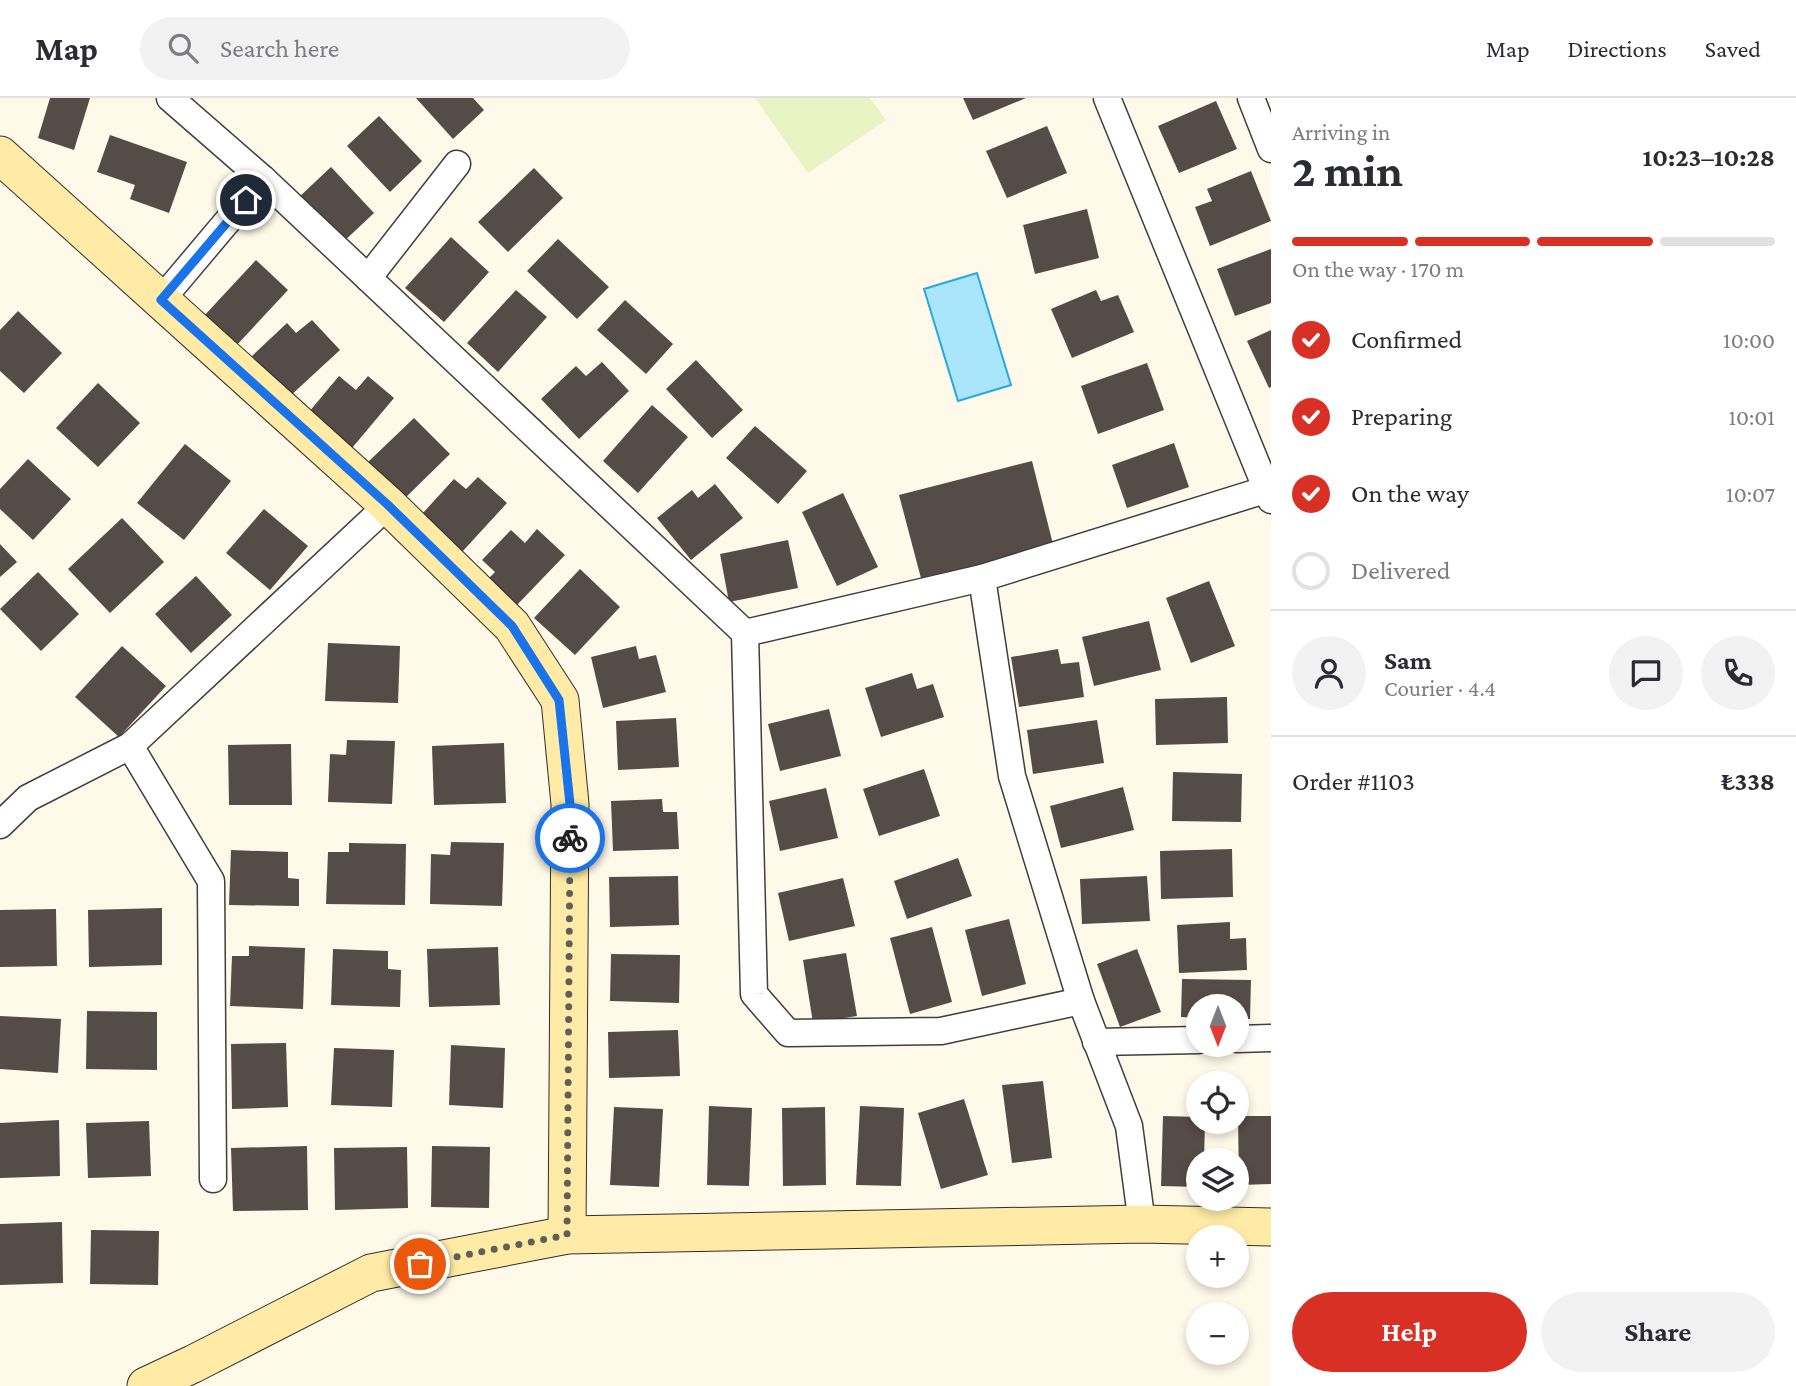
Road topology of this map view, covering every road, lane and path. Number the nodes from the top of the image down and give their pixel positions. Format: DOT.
graph roads {
  1 [pos="170,98"];
  2 [pos="1107,98"];
  3 [pos="1251,98"];
  4 [pos="1271,149"];
  5 [pos="0,155"];
  6 [pos="457,164"];
  7 [pos="263,179"];
  8 [pos="368,278"];
  9 [pos="161,300"];
  10 [pos="1269,495"];
  11 [pos="388,505"];
  12 [pos="982,578"];
  13 [pos="745,633"];
  14 [pos="131,747"];
  15 [pos="0,825"];
  16 [pos="1081,1001"];
  17 [pos="1271,1038"];
  18 [pos="1250,1039"];
  19 [pos="1186,1040"];
  20 [pos="1096,1042"];
  21 [pos="213,1179"];
  22 [pos="1142,1224"];
  23 [pos="1271,1227"];
  24 [pos="567,1235"];
  25 [pos="146,1386"];
  1 -- 7 [label="street"];
  2 -- 10 [label="street"];
  3 -- 4 [label="street"];
  5 -- 9 [label="street"];
  6 -- 8 [label="street"];
  7 -- 8 [label="street"];
  7 -- 9 [label="street"];
  8 -- 13 [label="street"];
  9 -- 11 [label="street"];
  10 -- 12 [label="street"];
  11 -- 14 [label="street"];
  11 -- 24 [label="street"];
  12 -- 13 [label="street"];
  12 -- 16 [label="street"];
  13 -- 16 [label="street"];
  14 -- 15 [label="street"];
  14 -- 21 [label="street"];
  16 -- 20 [label="street"];
  17 -- 18 [label="street"];
  19 -- 20 [label="street"];
  20 -- 22 [label="street"];
  22 -- 23 [label="street"];
  22 -- 24 [label="street"];
  24 -- 25 [label="street"];
}
